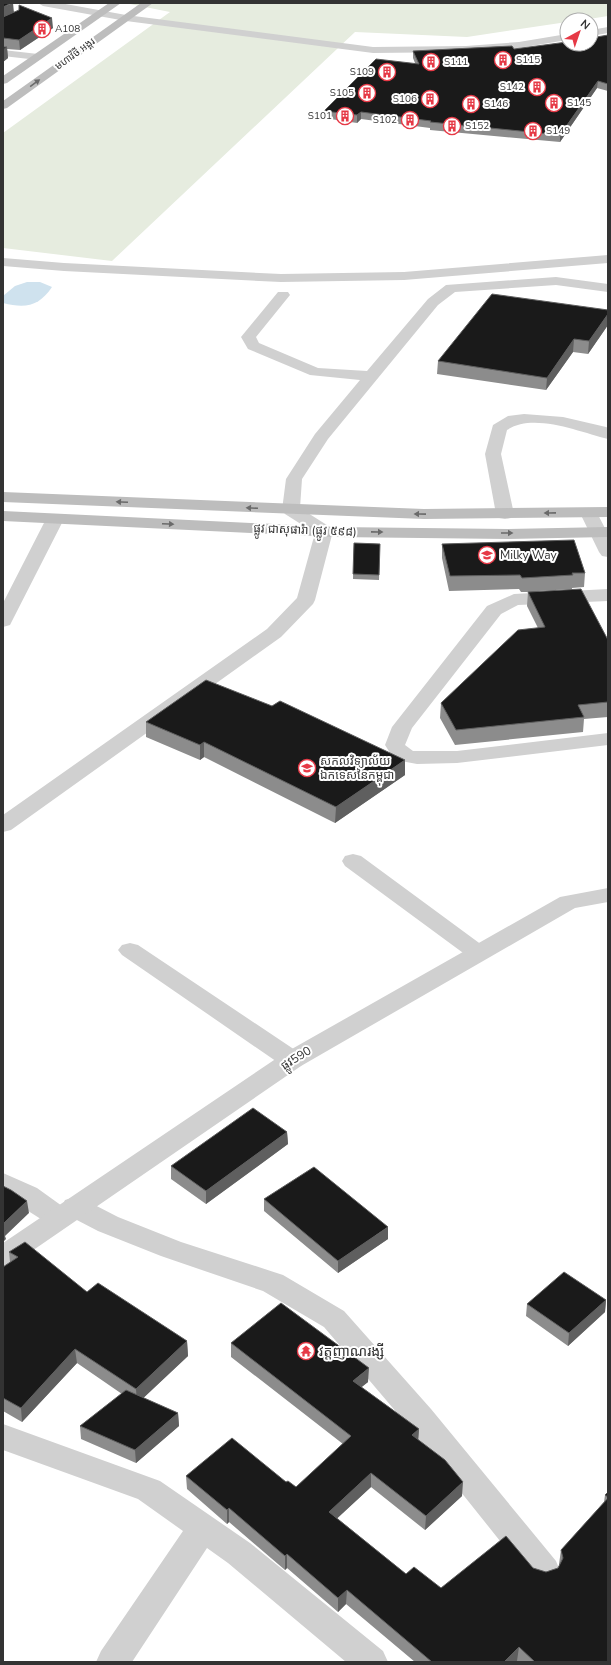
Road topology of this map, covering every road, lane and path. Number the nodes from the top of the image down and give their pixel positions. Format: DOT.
graph roads {
  1 [pos="43,3"];
  2 [pos="116,3"];
  3 [pos="148,3"];
  4 [pos="99,14"];
  5 [pos="126,18"];
  6 [pos="559,38"];
  7 [pos="3,53"];
  8 [pos="3,58"];
  9 [pos="34,59"];
  10 [pos="3,81"];
  11 [pos="3,106"];
  12 [pos="608,259"];
  13 [pos="3,262"];
  14 [pos="608,288"];
  15 [pos="284,295"];
  16 [pos="370,376"];
  17 [pos="608,434"];
  18 [pos="3,497"];
  19 [pos="291,510"];
  20 [pos="608,512"];
  21 [pos="589,513"];
  22 [pos="505,514"];
  23 [pos="3,516"];
  24 [pos="55,518"];
  25 [pos="324,531"];
  26 [pos="603,532"];
  27 [pos="608,552"];
  28 [pos="608,595"];
  29 [pos="3,621"];
  30 [pos="608,739"];
  31 [pos="3,826"];
  32 [pos="353,861"];
  33 [pos="608,895"];
  34 [pos="130,950"];
  35 [pos="478,953"];
  36 [pos="292,1060"];
  37 [pos="3,1183"];
  38 [pos="67,1213"];
  39 [pos="3,1257"];
  40 [pos="3,1437"];
  41 [pos="203,1528"];
  42 [pos="544,1571"];
  43 [pos="113,1662"];
  44 [pos="371,1662"];
  1 -- 4 [label="street"];
  2 -- 4 [label="main road, មហាវិថី អង្គរ"];
  3 -- 5 [label="main road, មហាវិថី អង្គរ"];
  4 -- 5 [label="street"];
  4 -- 9 [label="main road, មហាវិថី អង្គរ"];
  5 -- 6 [label="street"];
  11 -- 5 [label="main road, មហាវិថី អង្គរ, one-way"];
  7 -- 9 [label="street"];
  8 -- 9 [label="street"];
  9 -- 10 [label="main road, មហាវិថី អង្គរ"];
  12 -- 13 [label="street"];
  14 -- 16 [label="street"];
  15 -- 16 [label="street"];
  16 -- 19 [label="street"];
  17 -- 22 [label="street"];
  19 -- 18 [label="main road, ផ្លូវ ជាសុផារ៉ា (ផ្លូវ ៥៩៨), one-way"];
  22 -- 19 [label="main road, ផ្លូវ ជាសុផារ៉ា (ផ្លូវ ៥៩៨), one-way"];
  19 -- 25 [label="street"];
  20 -- 21 [label="main road, ផ្លូវ ជាសុផារ៉ា (ផ្លូវ ៥៩៨)"];
  21 -- 22 [label="main road, ផ្លូវ ជាសុផារ៉ា (ផ្លូវ ៥៩៨), one-way"];
  21 -- 26 [label="street"];
  23 -- 24 [label="main road, ផ្លូវ ជាសុផារ៉ា (ផ្លូវ ៥៩៨)"];
  24 -- 25 [label="main road, ផ្លូវ ជាសុផារ៉ា (ផ្លូវ ៥៩៨), one-way"];
  24 -- 29 [label="street"];
  25 -- 26 [label="main road, ផ្លូវ ជាសុផារ៉ា (ផ្លូវ ៥៩៨), one-way"];
  25 -- 31 [label="street"];
  26 -- 27 [label="street"];
  28 -- 30 [label="street"];
  32 -- 35 [label="street"];
  33 -- 35 [label="street, ផ្លូវ590"];
  34 -- 36 [label="street"];
  35 -- 36 [label="street, ផ្លូវ590"];
  36 -- 38 [label="street, ផ្លូវ590"];
  37 -- 38 [label="street"];
  38 -- 39 [label="street, ផ្លូវ590"];
  38 -- 42 [label="street"];
  40 -- 41 [label="street"];
  41 -- 43 [label="street"];
  41 -- 44 [label="street"];
}
